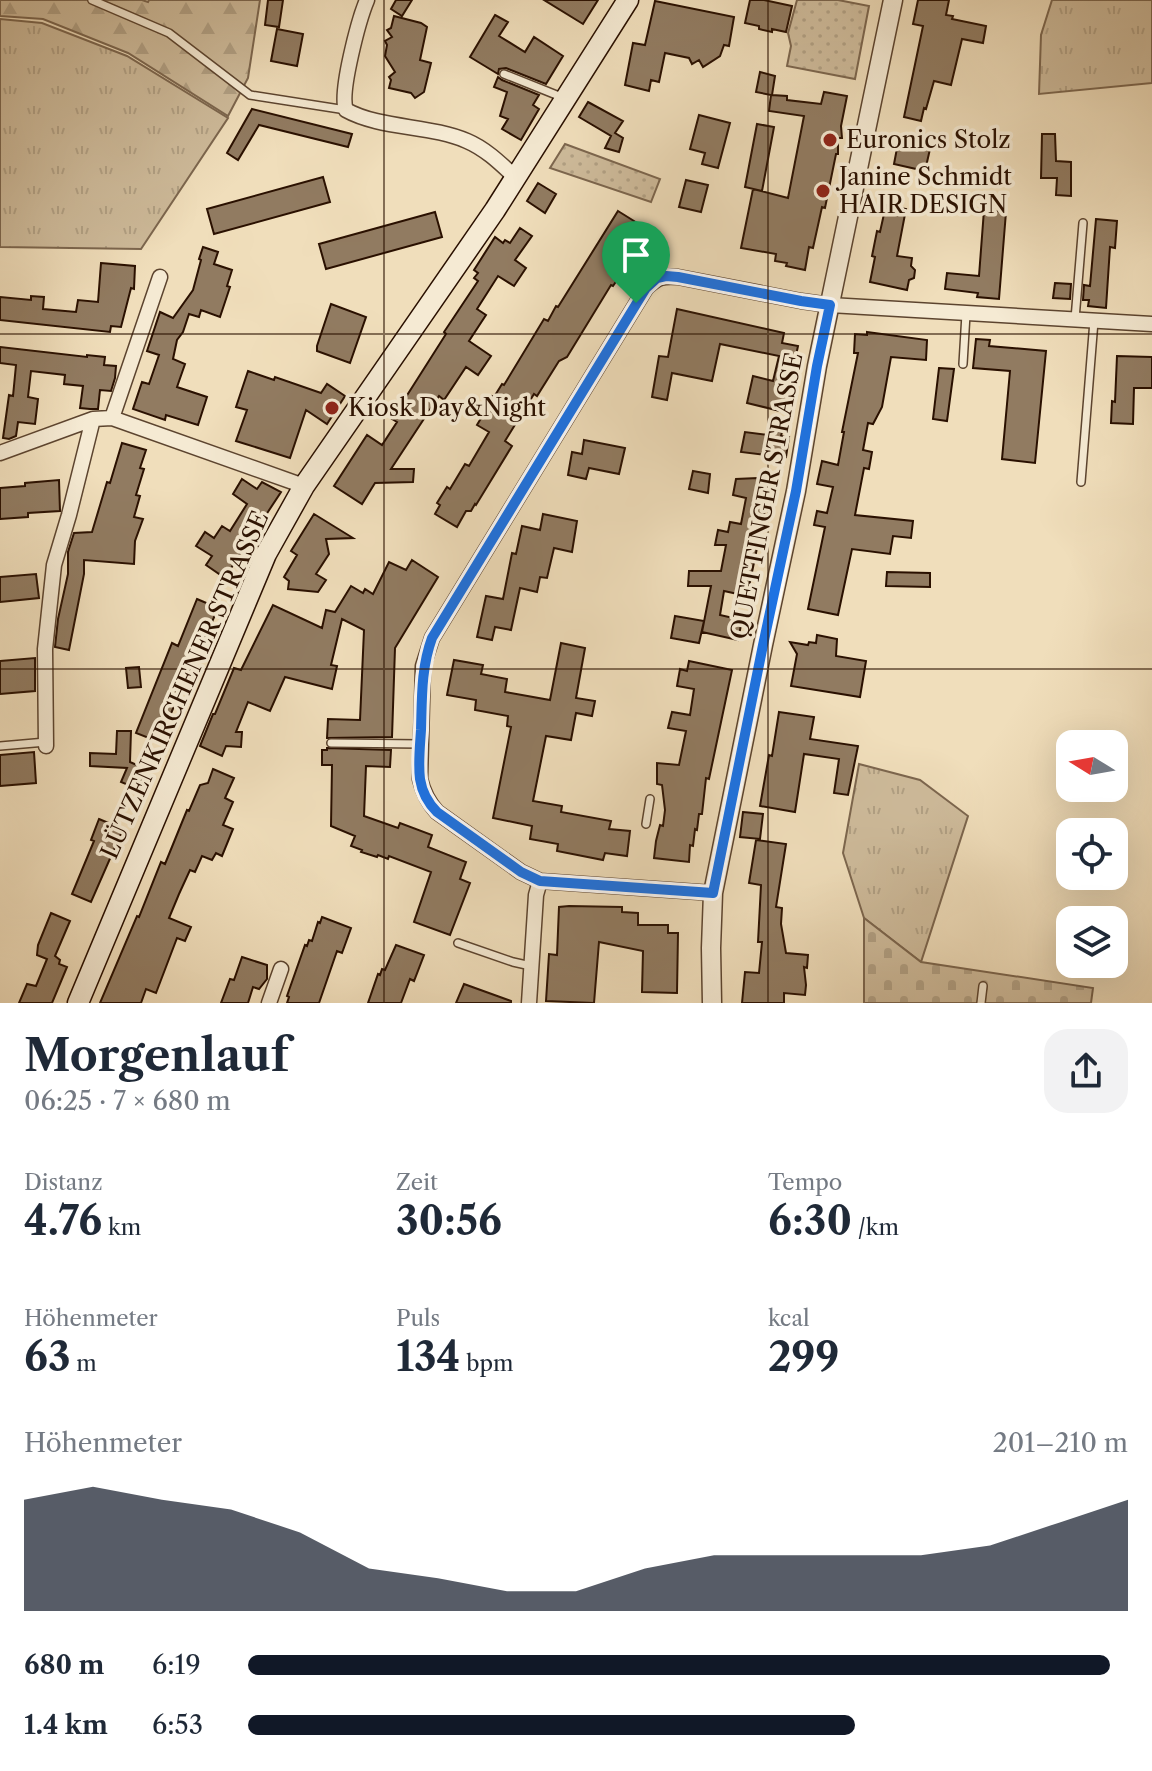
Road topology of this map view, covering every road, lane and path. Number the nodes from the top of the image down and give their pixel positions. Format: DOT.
graph roads {
  1 [pos="92,0"];
  2 [pos="367,0"];
  3 [pos="628,0"];
  4 [pos="893,0"];
  5 [pos="504,74"];
  6 [pos="566,99"];
  7 [pos="346,110"];
  8 [pos="516,178"];
  9 [pos="1083,223"];
  10 [pos="160,277"];
  11 [pos="830,305"];
  12 [pos="966,312"];
  13 [pos="1075,319"];
  14 [pos="1094,321"];
  15 [pos="1152,324"];
  16 [pos="963,364"];
  17 [pos="112,418"];
  18 [pos="93,419"];
  19 [pos="0,453"];
  20 [pos="1081,482"];
  21 [pos="304,486"];
  22 [pos="331,743"];
  23 [pos="46,744"];
  24 [pos="420,744"];
  25 [pos="0,746"];
  26 [pos="650,799"];
  27 [pos="646,824"];
  28 [pos="540,881"];
  29 [pos="713,893"];
  30 [pos="458,943"];
  31 [pos="531,966"];
  32 [pos="281,969"];
  33 [pos="983,986"];
  34 [pos="78,1003"];
  35 [pos="269,1003"];
  36 [pos="529,1003"];
  37 [pos="712,1003"];
  38 [pos="981,1003"];
  1 -- 7 [label="lane"];
  2 -- 7 [label="street"];
  3 -- 6 [label="main road, LÜTZENKIRCHENER STRASSE"];
  4 -- 11 [label="street, QUETTINGER STRASSE"];
  5 -- 6 [label="lane"];
  6 -- 8 [label="main road, LÜTZENKIRCHENER STRASSE"];
  7 -- 8 [label="street"];
  8 -- 21 [label="main road, LÜTZENKIRCHENER STRASSE"];
  9 -- 13 [label="lane"];
  10 -- 17 [label="street"];
  11 -- 12 [label="street"];
  11 -- 24 [label="street"];
  11 -- 29 [label="street, QUETTINGER STRASSE"];
  12 -- 13 [label="street"];
  12 -- 16 [label="lane"];
  13 -- 14 [label="street"];
  14 -- 15 [label="street"];
  14 -- 20 [label="lane"];
  17 -- 18 [label="street"];
  17 -- 21 [label="street"];
  18 -- 19 [label="street"];
  18 -- 23 [label="street"];
  21 -- 34 [label="main road, LÜTZENKIRCHENER STRASSE"];
  22 -- 24 [label="lane"];
  23 -- 25 [label="lane"];
  24 -- 28 [label="street"];
  26 -- 27 [label="lane"];
  28 -- 29 [label="street"];
  28 -- 31 [label="street"];
  29 -- 37 [label="street, QUETTINGER STRASSE"];
  30 -- 31 [label="lane"];
  31 -- 36 [label="street"];
  32 -- 35 [label="street"];
  33 -- 38 [label="lane"];
}
